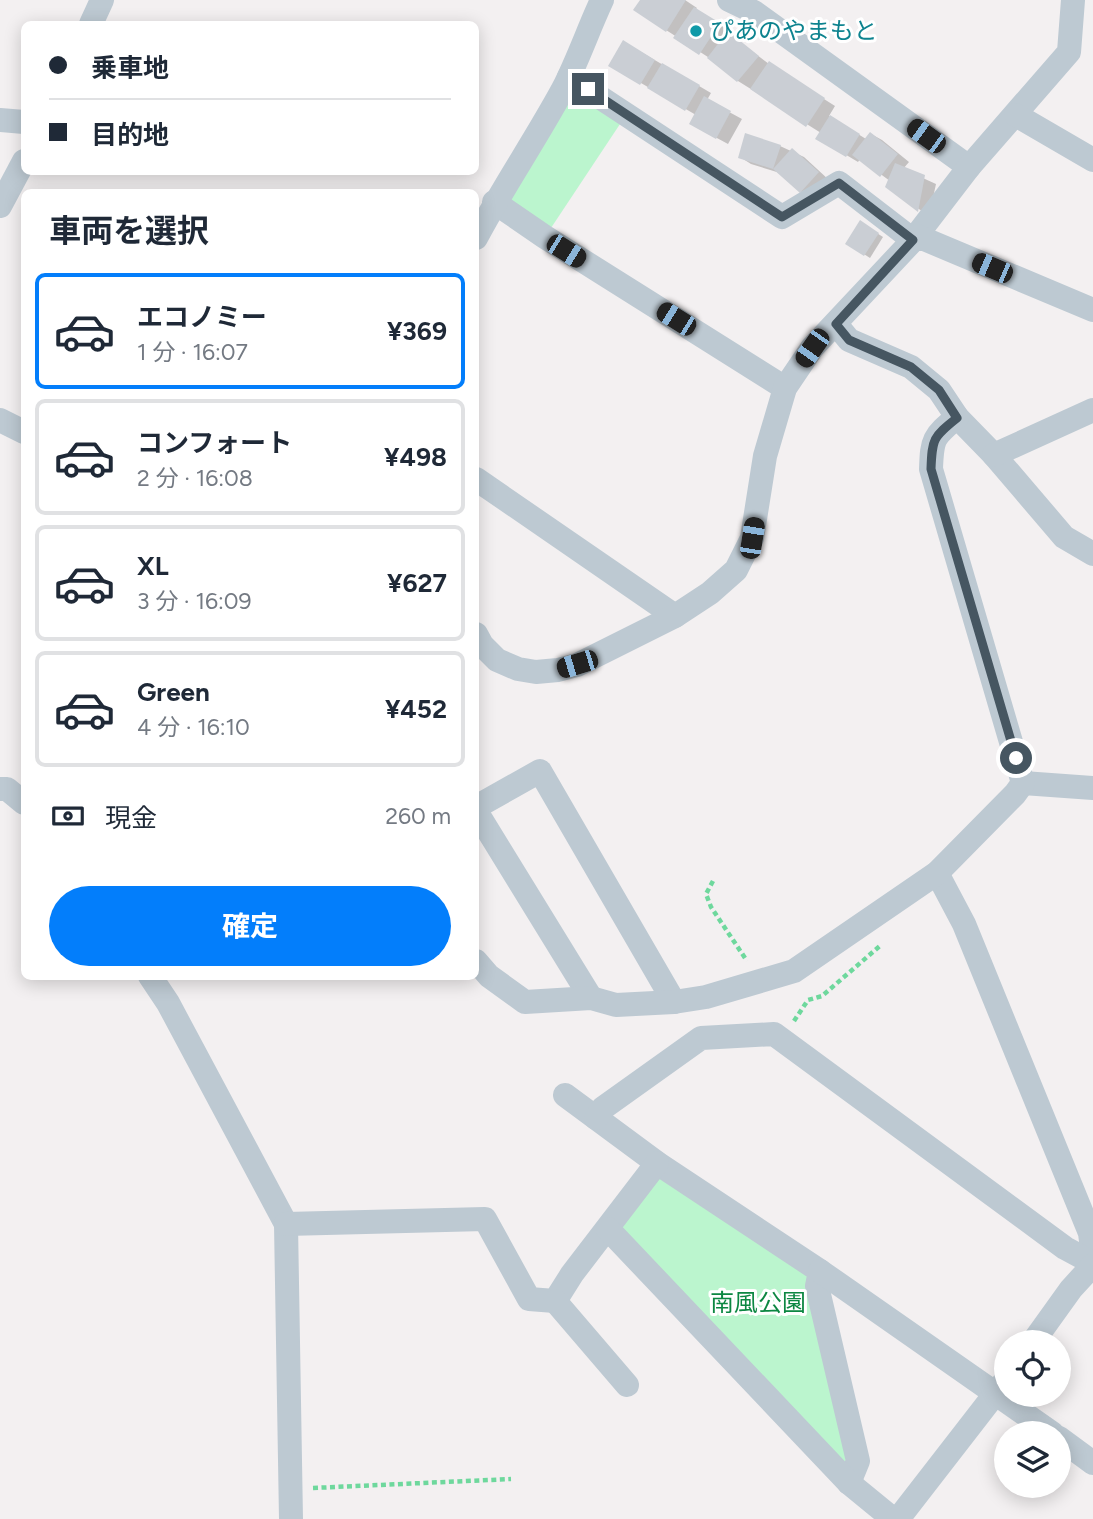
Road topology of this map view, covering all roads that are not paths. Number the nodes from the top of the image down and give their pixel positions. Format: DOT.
graph roads {
  1 [pos="102,0"];
  2 [pos="602,0"];
  3 [pos="729,0"];
  4 [pos="1073,0"];
  5 [pos="92,21"];
  6 [pos="569,77"];
  7 [pos="1016,115"];
  8 [pos="0,120"];
  9 [pos="21,122"];
  10 [pos="1093,160"];
  11 [pos="21,167"];
  12 [pos="969,167"];
  13 [pos="494,202"];
  14 [pos="0,206"];
  15 [pos="479,231"];
  16 [pos="913,240"];
  17 [pos="1093,310"];
  18 [pos="836,324"];
  19 [pos="785,388"];
  20 [pos="1093,410"];
  21 [pos="957,418"];
  22 [pos="0,420"];
  23 [pos="21,430"];
  24 [pos="994,455"];
  25 [pos="479,481"];
  26 [pos="1093,554"];
  27 [pos="675,616"];
  28 [pos="479,640"];
  29 [pos="1023,783"];
  30 [pos="1093,788"];
  31 [pos="0,789"];
  32 [pos="21,801"];
  33 [pos="479,807"];
  34 [pos="479,814"];
  35 [pos="937,873"];
  36 [pos="479,964"];
  37 [pos="153,980"];
  38 [pos="591,998"];
  39 [pos="674,1002"];
  40 [pos="565,1095"];
  41 [pos="596,1118"];
  42 [pos="657,1163"];
  43 [pos="286,1224"];
  44 [pos="608,1229"];
  45 [pos="1093,1257"];
  46 [pos="1093,1264"];
  47 [pos="820,1271"];
  48 [pos="555,1301"];
  49 [pos="1042,1330"];
  50 [pos="994,1382"];
  51 [pos="627,1385"];
  52 [pos="994,1395"];
  53 [pos="1024,1407"];
  54 [pos="1039,1421"];
  55 [pos="1071,1447"];
  56 [pos="1093,1463"];
  57 [pos="849,1483"];
  58 [pos="291,1519"];
  59 [pos="895,1519"];
  1 -- 5 [label="street"];
  2 -- 6 [label="street"];
  3 -- 12 [label="street"];
  4 -- 7 [label="street"];
  6 -- 13 [label="street"];
  6 -- 16 [label="street"];
  7 -- 10 [label="street"];
  7 -- 12 [label="street"];
  8 -- 9 [label="street"];
  11 -- 14 [label="street"];
  12 -- 16 [label="street"];
  13 -- 15 [label="street"];
  13 -- 19 [label="street"];
  16 -- 17 [label="street"];
  16 -- 18 [label="street"];
  18 -- 19 [label="street"];
  18 -- 21 [label="street"];
  19 -- 27 [label="street"];
  20 -- 24 [label="street"];
  21 -- 24 [label="street"];
  21 -- 29 [label="street"];
  22 -- 23 [label="street"];
  24 -- 26 [label="street"];
  25 -- 27 [label="street"];
  27 -- 28 [label="street"];
  29 -- 30 [label="street"];
  29 -- 35 [label="street"];
  31 -- 32 [label="street"];
  33 -- 39 [label="street"];
  34 -- 38 [label="street"];
  35 -- 39 [label="street"];
  35 -- 45 [label="street"];
  36 -- 38 [label="street"];
  37 -- 43 [label="street"];
  38 -- 39 [label="street"];
  40 -- 41 [label="street"];
  41 -- 42 [label="street"];
  41 -- 46 [label="street"];
  42 -- 44 [label="street"];
  42 -- 47 [label="street"];
  43 -- 48 [label="street"];
  43 -- 58 [label="street"];
  44 -- 48 [label="street"];
  44 -- 57 [label="street"];
  46 -- 49 [label="street"];
  47 -- 50 [label="street"];
  47 -- 57 [label="street"];
  48 -- 51 [label="street"];
  52 -- 59 [label="street"];
  53 -- 54 [label="street"];
  55 -- 56 [label="street"];
  57 -- 59 [label="street"];
}
